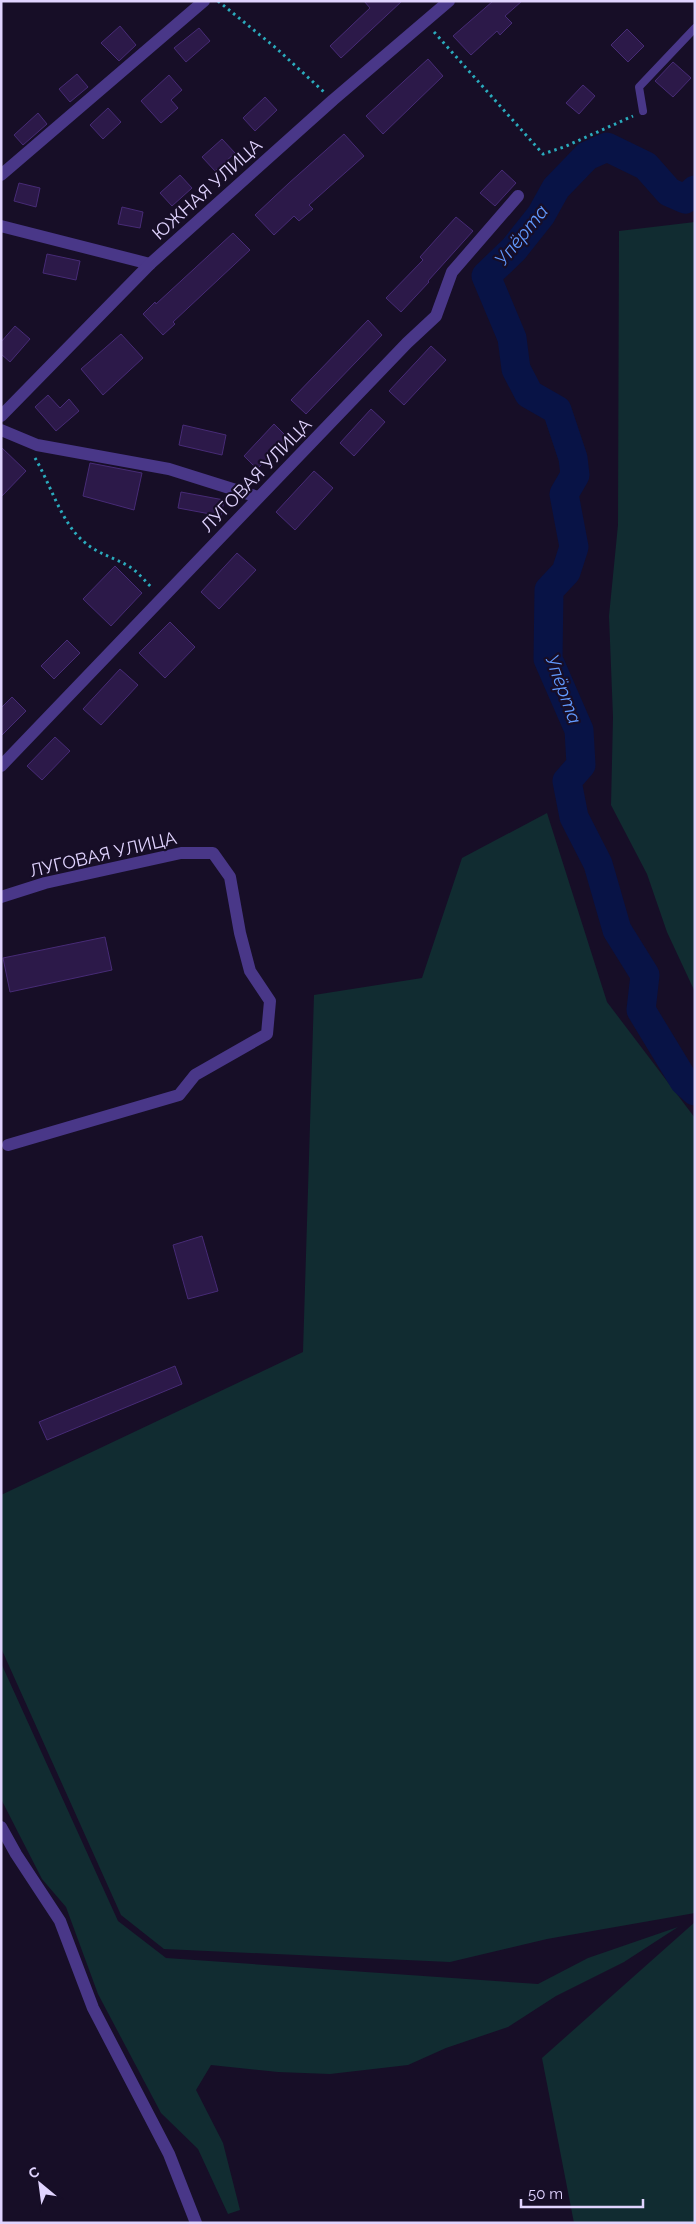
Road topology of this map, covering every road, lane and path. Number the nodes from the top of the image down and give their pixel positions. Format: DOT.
graph roads {
  1 [pos="204,1"];
  2 [pos="218,1"];
  3 [pos="449,1"];
  4 [pos="425,22"];
  5 [pos="695,28"];
  6 [pos="333,100"];
  7 [pos="642,111"];
  8 [pos="1,175"];
  9 [pos="518,196"];
  10 [pos="1,226"];
  11 [pos="150,264"];
  12 [pos="1,416"];
  13 [pos="1,430"];
  14 [pos="23,438"];
  15 [pos="258,497"];
  16 [pos="163,598"];
  17 [pos="1,766"];
  18 [pos="1,897"];
  19 [pos="8,1145"];
  20 [pos="1,1827"];
  21 [pos="196,2223"];
  1 -- 8 [label="street"];
  2 -- 6 [label="path"];
  3 -- 4 [label="street, ЮЖНАЯ УЛИЦА"];
  4 -- 6 [label="street, ЮЖНАЯ УЛИЦА"];
  4 -- 7 [label="path"];
  5 -- 7 [label="lane"];
  6 -- 11 [label="street, ЮЖНАЯ УЛИЦА"];
  9 -- 15 [label="street, ЛУГОВАЯ УЛИЦА"];
  10 -- 11 [label="street"];
  11 -- 12 [label="street, ЮЖНАЯ УЛИЦА"];
  13 -- 14 [label="street"];
  14 -- 15 [label="street"];
  14 -- 16 [label="path"];
  15 -- 16 [label="street, ЛУГОВАЯ УЛИЦА"];
  16 -- 17 [label="street, ЛУГОВАЯ УЛИЦА"];
  18 -- 19 [label="street, ЛУГОВАЯ УЛИЦА"];
  20 -- 21 [label="street"];
}
